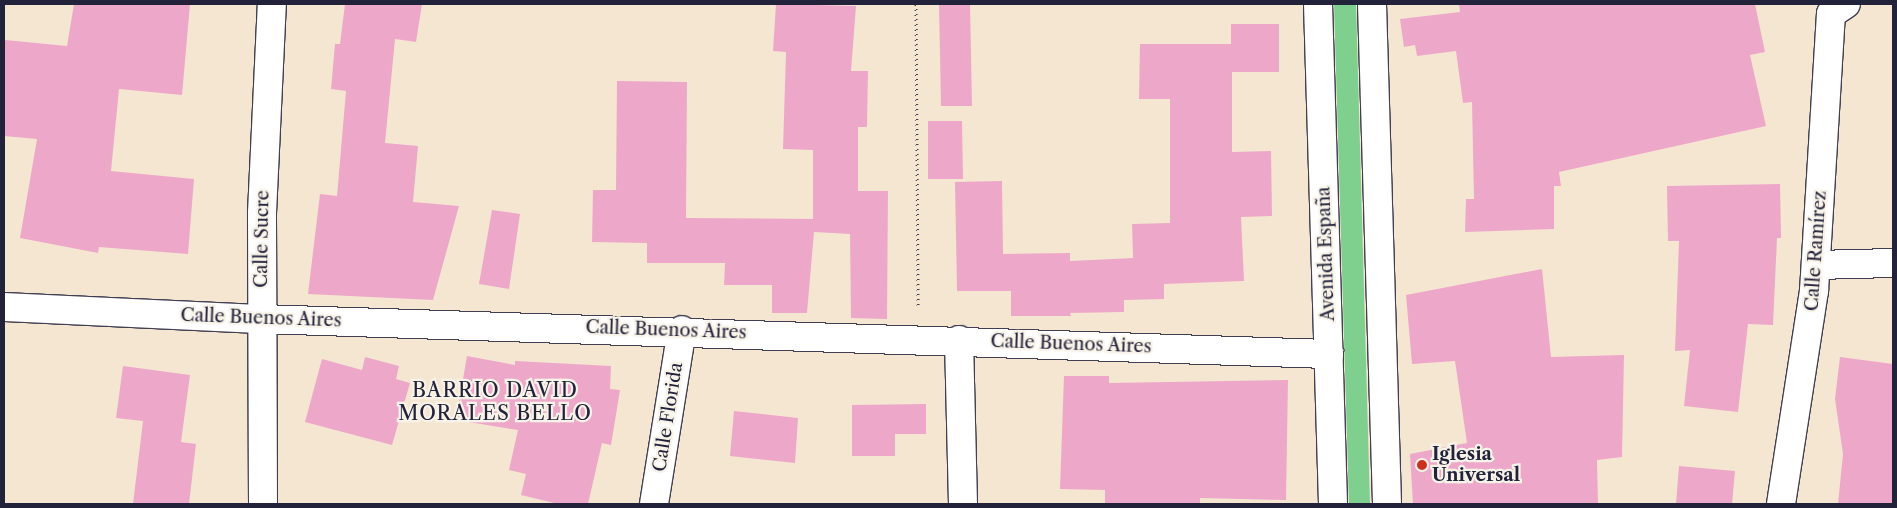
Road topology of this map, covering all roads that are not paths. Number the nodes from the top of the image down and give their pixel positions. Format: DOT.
graph roads {
  1 [pos="272,4"];
  2 [pos="1318,4"];
  3 [pos="1372,4"];
  4 [pos="1846,4"];
  5 [pos="1893,263"];
  6 [pos="1816,265"];
  7 [pos="4,307"];
  8 [pos="261,319"];
  9 [pos="682,330"];
  10 [pos="958,340"];
  11 [pos="1328,354"];
  12 [pos="263,504"];
  13 [pos="654,504"];
  14 [pos="963,504"];
  15 [pos="1333,504"];
  16 [pos="1386,504"];
  17 [pos="1781,504"];
  1 -- 8 [label="street, Calle Sucre"];
  2 -- 11 [label="street, Avenida España"];
  3 -- 16 [label="street"];
  4 -- 6 [label="street, Calle Ramírez"];
  5 -- 6 [label="street"];
  6 -- 17 [label="street, Calle Ramírez"];
  7 -- 8 [label="street, Calle Buenos Aires"];
  8 -- 9 [label="street, Calle Buenos Aires"];
  8 -- 12 [label="street, Calle Sucre"];
  9 -- 10 [label="street, Calle Buenos Aires"];
  9 -- 13 [label="street, Calle Florida"];
  10 -- 11 [label="street, Calle Buenos Aires"];
  10 -- 14 [label="street"];
  11 -- 15 [label="street, Avenida España"];
}
